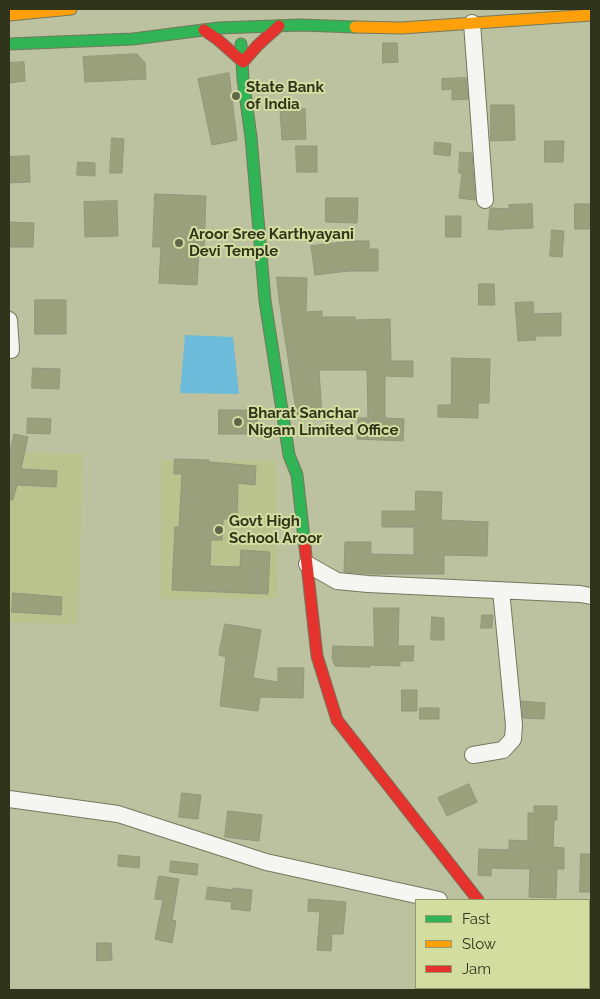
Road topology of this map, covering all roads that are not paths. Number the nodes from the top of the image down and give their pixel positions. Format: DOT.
graph roads {
  1 [pos="72,9"];
  2 [pos="9,16"];
  3 [pos="591,16"];
  4 [pos="472,24"];
  5 [pos="279,26"];
  6 [pos="240,27"];
  7 [pos="204,30"];
  8 [pos="9,44"];
  9 [pos="243,62"];
  10 [pos="485,200"];
  11 [pos="9,320"];
  12 [pos="11,350"];
  13 [pos="307,564"];
  14 [pos="501,590"];
  15 [pos="591,596"];
  16 [pos="473,755"];
  17 [pos="9,799"];
  18 [pos="434,899"];
  19 [pos="477,899"];
  1 -- 2 [label="main road"];
  3 -- 4 [label="main road"];
  4 -- 5 [label="main road"];
  4 -- 10 [label="street"];
  5 -- 6 [label="main road"];
  5 -- 9 [label="main road"];
  6 -- 7 [label="main road"];
  6 -- 9 [label="main road"];
  7 -- 8 [label="main road"];
  7 -- 9 [label="main road"];
  9 -- 13 [label="main road"];
  11 -- 12 [label="street"];
  13 -- 14 [label="street"];
  13 -- 19 [label="main road"];
  14 -- 15 [label="street"];
  14 -- 16 [label="street"];
  17 -- 18 [label="street"];
}
